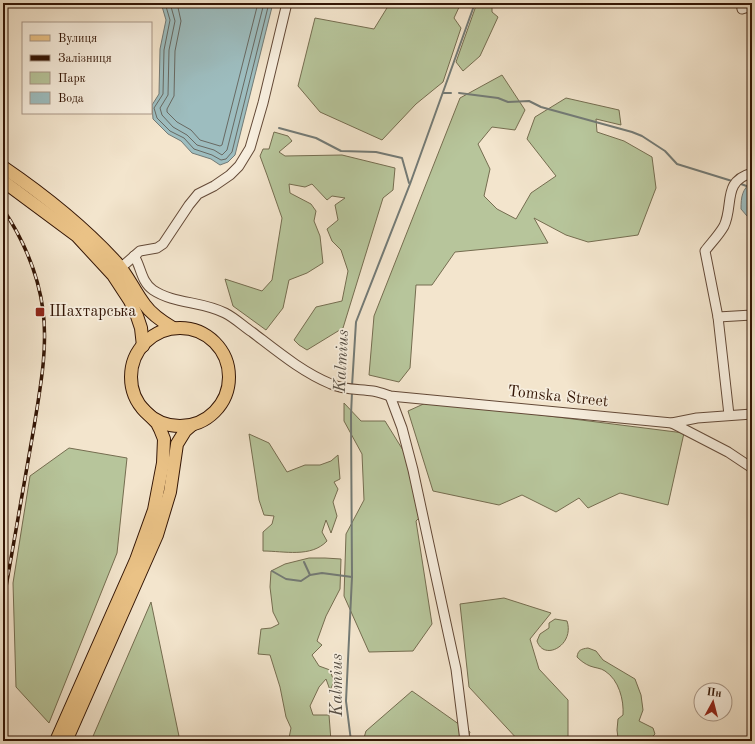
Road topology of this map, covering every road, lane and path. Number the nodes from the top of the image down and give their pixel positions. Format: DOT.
graph roads {
  1 [pos="287,3"];
  2 [pos="742,6"];
  3 [pos="752,6"];
  4 [pos="3,167"];
  5 [pos="752,172"];
  6 [pos="3,181"];
  7 [pos="134,256"];
  8 [pos="117,271"];
  9 [pos="752,315"];
  10 [pos="718,317"];
  11 [pos="173,328"];
  12 [pos="142,346"];
  13 [pos="390,396"];
  14 [pos="143,409"];
  15 [pos="752,414"];
  16 [pos="729,415"];
  17 [pos="672,423"];
  18 [pos="192,424"];
  19 [pos="752,468"];
  20 [pos="56,741"];
  21 [pos="66,741"];
  22 [pos="465,741"];
  1 -- 7 [label="street"];
  2 -- 3 [label="street"];
  4 -- 8 [label="main road"];
  5 -- 10 [label="street"];
  6 -- 8 [label="main road"];
  7 -- 8 [label="street"];
  7 -- 13 [label="street, Tomska Street"];
  8 -- 11 [label="main road"];
  8 -- 12 [label="main road"];
  9 -- 10 [label="street"];
  10 -- 16 [label="street"];
  11 -- 12 [label="main road"];
  11 -- 18 [label="main road"];
  12 -- 14 [label="main road"];
  13 -- 17 [label="street, Tomska Street"];
  13 -- 22 [label="street"];
  14 -- 18 [label="main road"];
  14 -- 20 [label="main road"];
  15 -- 16 [label="street, Tomska Street"];
  16 -- 17 [label="street, Tomska Street"];
  17 -- 19 [label="street"];
  18 -- 21 [label="main road"];
}
